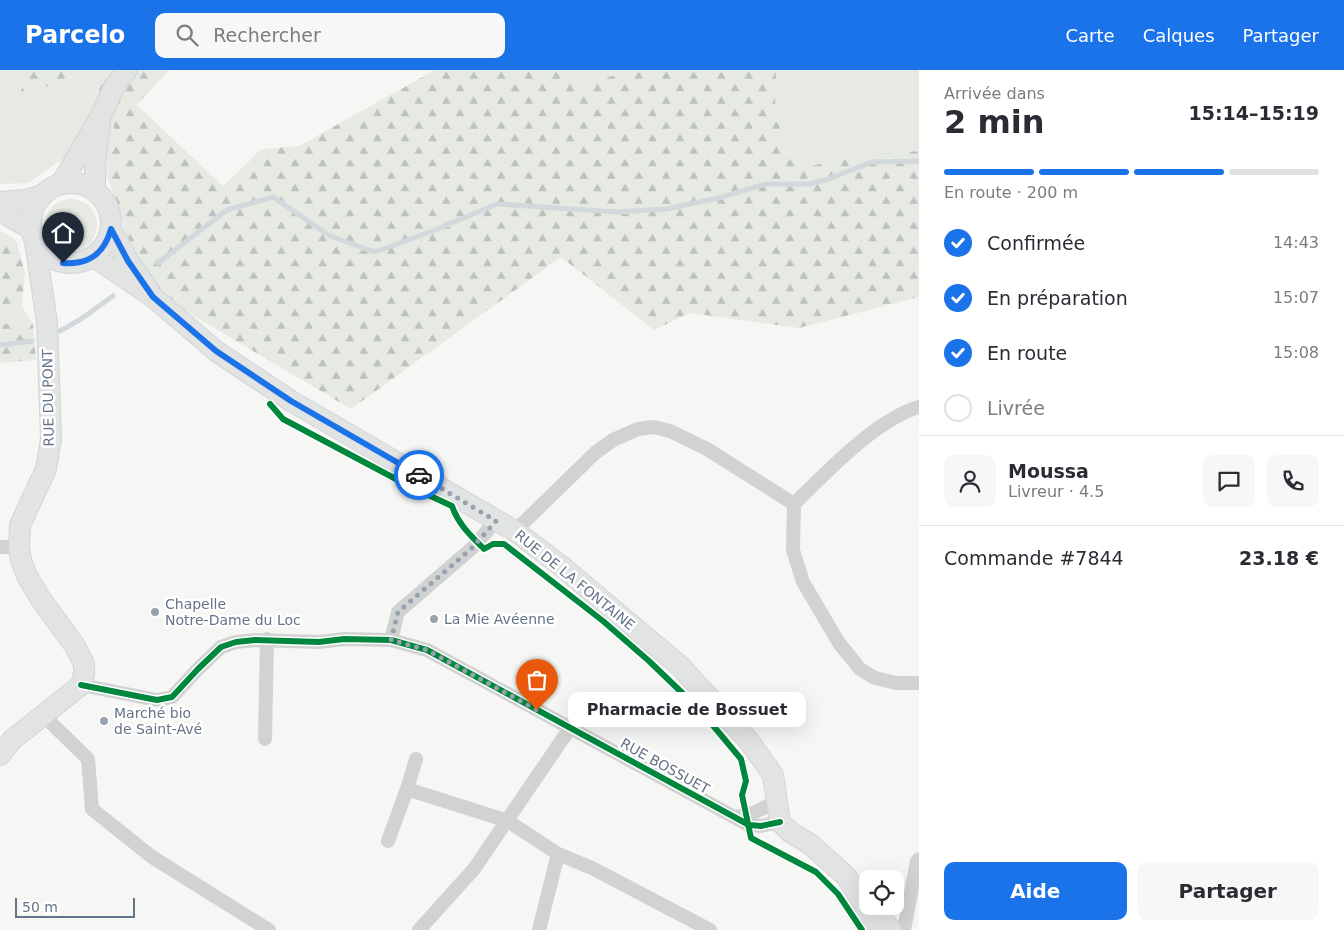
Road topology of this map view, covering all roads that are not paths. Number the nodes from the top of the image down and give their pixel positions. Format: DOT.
graph roads {
  1 [pos="127,70"];
  2 [pos="102,114"];
  3 [pos="61,184"];
  4 [pos="95,190"];
  5 [pos="41,196"];
  6 [pos="0,202"];
  7 [pos="0,211"];
  8 [pos="111,229"];
  9 [pos="33,235"];
  10 [pos="94,257"];
  11 [pos="63,263"];
  12 [pos="44,297"];
  13 [pos="153,297"];
  14 [pos="919,407"];
  15 [pos="794,504"];
  16 [pos="496,521"];
  17 [pos="515,531"];
  18 [pos="9,547"];
  19 [pos="266,639"];
  20 [pos="391,640"];
  21 [pos="919,683"];
  22 [pos="81,685"];
  23 [pos="44,716"];
  24 [pos="570,728"];
  25 [pos="265,739"];
  26 [pos="0,755"];
  27 [pos="416,759"];
  28 [pos="407,789"];
  29 [pos="776,802"];
  30 [pos="734,817"];
  31 [pos="508,821"];
  32 [pos="780,822"];
  33 [pos="388,841"];
  34 [pos="558,854"];
  35 [pos="919,859"];
  36 [pos="859,897"];
  37 [pos="866,915"];
  38 [pos="880,915"];
  39 [pos="268,930"];
  40 [pos="419,930"];
  41 [pos="539,930"];
  42 [pos="710,930"];
  43 [pos="872,930"];
  44 [pos="891,930"];
  45 [pos="904,930"];
  1 -- 2 [label="main road"];
  2 -- 3 [label="main road"];
  2 -- 4 [label="main road"];
  3 -- 4 [label="main road"];
  3 -- 5 [label="main road"];
  4 -- 8 [label="main road"];
  5 -- 6 [label="main road"];
  5 -- 9 [label="main road"];
  7 -- 9 [label="main road"];
  8 -- 10 [label="main road"];
  8 -- 13 [label="main road, RUE DE LA FONTAINE"];
  9 -- 11 [label="main road"];
  9 -- 12 [label="main road, RUE DU PONT"];
  10 -- 11 [label="main road"];
  10 -- 13 [label="main road, RUE DE LA FONTAINE"];
  11 -- 12 [label="main road"];
  12 -- 18 [label="main road, RUE DU PONT"];
  13 -- 16 [label="main road, RUE DE LA FONTAINE"];
  14 -- 15 [label="street"];
  15 -- 17 [label="street"];
  15 -- 21 [label="street"];
  16 -- 17 [label="main road, RUE DE LA FONTAINE"];
  16 -- 20 [label="street"];
  17 -- 29 [label="main road, RUE DE LA FONTAINE"];
  18 -- 22 [label="main road, RUE DU PONT"];
  19 -- 20 [label="street, RUE BOSSUET"];
  19 -- 22 [label="street, RUE BOSSUET"];
  19 -- 25 [label="street"];
  20 -- 24 [label="street, RUE BOSSUET"];
  22 -- 23 [label="main road"];
  23 -- 26 [label="main road"];
  23 -- 39 [label="street"];
  24 -- 30 [label="street, RUE BOSSUET"];
  24 -- 31 [label="street"];
  27 -- 28 [label="street"];
  28 -- 31 [label="street"];
  28 -- 33 [label="street"];
  29 -- 30 [label="street"];
  29 -- 32 [label="main road, RUE DE LA FONTAINE"];
  30 -- 32 [label="street, RUE BOSSUET"];
  31 -- 34 [label="street"];
  31 -- 40 [label="street"];
  32 -- 36 [label="main road"];
  34 -- 41 [label="street"];
  34 -- 42 [label="street"];
  35 -- 45 [label="street"];
  37 -- 43 [label="main road"];
  38 -- 44 [label="main road"];
}
